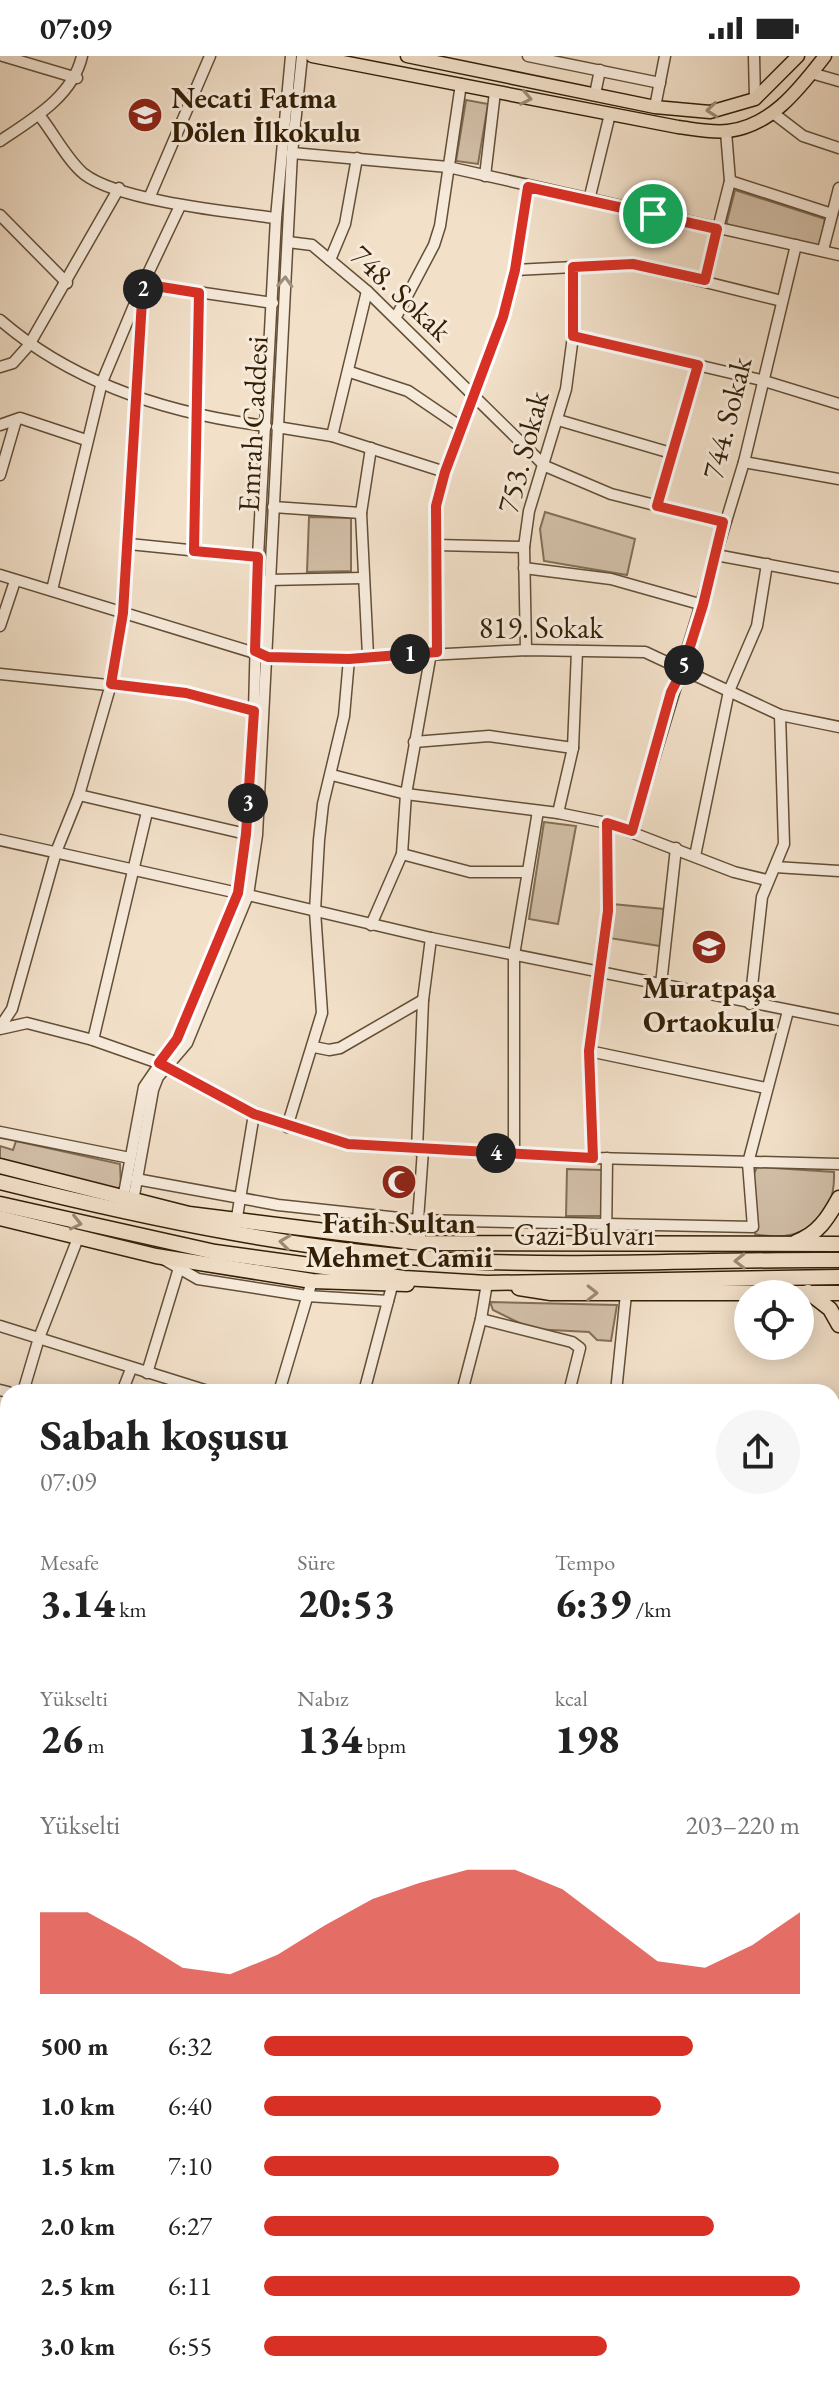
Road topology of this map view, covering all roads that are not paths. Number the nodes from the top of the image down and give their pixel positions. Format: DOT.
graph roads {
  1 [pos="3,56"];
  2 [pos="82,56"];
  3 [pos="210,56"];
  4 [pos="291,56"];
  5 [pos="302,56"];
  6 [pos="312,56"];
  7 [pos="407,56"];
  8 [pos="528,56"];
  9 [pos="665,56"];
  10 [pos="754,56"];
  11 [pos="798,56"];
  12 [pos="825,56"];
  13 [pos="455,60"];
  14 [pos="600,70"];
  15 [pos="811,73"];
  16 [pos="77,78"];
  17 [pos="839,81"];
  18 [pos="660,83"];
  19 [pos="461,84"];
  20 [pos="495,92"];
  21 [pos="595,94"];
  22 [pos="755,99"];
  23 [pos="655,107"];
  24 [pos="773,113"];
  25 [pos="610,114"];
  26 [pos="39,115"];
  27 [pos="726,132"];
  28 [pos="0,141"];
  29 [pos="839,148"];
  30 [pos="292,153"];
  31 [pos="357,158"];
  32 [pos="448,167"];
  33 [pos="485,176"];
  34 [pos="730,181"];
  35 [pos="528,187"];
  36 [pos="119,188"];
  37 [pos="839,188"];
  38 [pos="150,196"];
  39 [pos="589,200"];
  40 [pos="180,206"];
  41 [pos="832,214"];
  42 [pos="0,215"];
  43 [pos="276,218"];
  44 [pos="717,229"];
  45 [pos="288,242"];
  46 [pos="796,245"];
  47 [pos="823,250"];
  48 [pos="839,255"];
  49 [pos="330,260"];
  50 [pos="573,267"];
  51 [pos="515,270"];
  52 [pos="705,280"];
  53 [pos="67,283"];
  54 [pos="143,284"];
  55 [pos="367,291"];
  56 [pos="199,293"];
  57 [pos="782,301"];
  58 [pos="273,303"];
  59 [pos="396,317"];
  60 [pos="0,320"];
  61 [pos="573,336"];
  62 [pos="29,345"];
  63 [pos="698,365"];
  64 [pos="0,367"];
  65 [pos="350,372"];
  66 [pos="761,380"];
  67 [pos="102,382"];
  68 [pos="472,395"];
  69 [pos="135,396"];
  70 [pos="839,404"];
  71 [pos="198,416"];
  72 [pos="16,420"];
  73 [pos="558,420"];
  74 [pos="0,425"];
  75 [pos="272,427"];
  76 [pos="461,427"];
  77 [pos="332,436"];
  78 [pos="86,440"];
  79 [pos="371,448"];
  80 [pos="671,453"];
  81 [pos="744,462"];
  82 [pos="545,466"];
  83 [pos="445,472"];
  84 [pos="0,475"];
  85 [pos="839,479"];
  86 [pos="657,506"];
  87 [pos="273,507"];
  88 [pos="361,513"];
  89 [pos="723,522"];
  90 [pos="129,544"];
  91 [pos="436,545"];
  92 [pos="524,547"];
  93 [pos="194,551"];
  94 [pos="716,555"];
  95 [pos="258,557"];
  96 [pos="767,564"];
  97 [pos="524,568"];
  98 [pos="0,575"];
  99 [pos="363,578"];
  100 [pos="839,578"];
  101 [pos="268,580"];
  102 [pos="15,581"];
  103 [pos="52,590"];
  104 [pos="703,605"];
  105 [pos="123,613"];
  106 [pos="0,626"];
  107 [pos="526,650"];
  108 [pos="255,651"];
  109 [pos="577,651"];
  110 [pos="434,652"];
  111 [pos="368,656"];
  112 [pos="268,657"];
  113 [pos="349,659"];
  114 [pos="683,669"];
  115 [pos="0,674"];
  116 [pos="111,684"];
  117 [pos="729,691"];
  118 [pos="254,711"];
  119 [pos="780,715"];
  120 [pos="839,727"];
  121 [pos="414,742"];
  122 [pos="573,748"];
  123 [pos="332,775"];
  124 [pos="406,794"];
  125 [pos="79,795"];
  126 [pos="538,811"];
  127 [pos="147,812"];
  128 [pos="558,813"];
  129 [pos="607,823"];
  130 [pos="632,831"];
  131 [pos="246,834"];
  132 [pos="0,840"];
  133 [pos="676,848"];
  134 [pos="56,852"];
  135 [pos="402,854"];
  136 [pos="695,856"];
  137 [pos="775,867"];
  138 [pos="134,871"];
  139 [pos="839,871"];
  140 [pos="527,872"];
  141 [pos="767,880"];
  142 [pos="243,894"];
  143 [pos="315,911"];
  144 [pos="371,925"];
  145 [pos="431,938"];
  146 [pos="514,955"];
  147 [pos="598,971"];
  148 [pos="661,984"];
  149 [pos="423,1000"];
  150 [pos="750,1004"];
  151 [pos="788,1011"];
  152 [pos="839,1020"];
  153 [pos="0,1028"];
  154 [pos="93,1040"];
  155 [pos="314,1047"];
  156 [pos="589,1051"];
  157 [pos="163,1064"];
  158 [pos="766,1088"];
  159 [pos="254,1114"];
  160 [pos="287,1127"];
  161 [pos="0,1132"];
  162 [pos="420,1150"];
  163 [pos="514,1154"];
  164 [pos="130,1158"];
  165 [pos="593,1158"];
  166 [pos="607,1158"];
  167 [pos="748,1163"];
  168 [pos="839,1164"];
  169 [pos="0,1166"];
  170 [pos="136,1179"];
  171 [pos="0,1182"];
  172 [pos="839,1198"];
  173 [pos="239,1199"];
  174 [pos="128,1200"];
  175 [pos="0,1204"];
  176 [pos="0,1218"];
  177 [pos="418,1220"];
  178 [pos="236,1223"];
  179 [pos="607,1226"];
  180 [pos="78,1238"];
  181 [pos="421,1243"];
  182 [pos="793,1243"];
  183 [pos="606,1244"];
  184 [pos="839,1244"];
  185 [pos="156,1256"];
  186 [pos="839,1260"];
  187 [pos="466,1261"];
  188 [pos="179,1268"];
  189 [pos="839,1277"];
  190 [pos="443,1280"];
  191 [pos="312,1281"];
  192 [pos="487,1283"];
  193 [pos="392,1286"];
  194 [pos="814,1291"];
  195 [pos="734,1292"];
  196 [pos="839,1293"];
  197 [pos="626,1294"];
  198 [pos="307,1296"];
  199 [pos="814,1296"];
  200 [pos="388,1301"];
  201 [pos="481,1319"];
  202 [pos="839,1325"];
  203 [pos="0,1326"];
  204 [pos="39,1338"];
  205 [pos="131,1369"];
  206 [pos="147,1373"];
  207 [pos="25,1384"];
  208 [pos="125,1384"];
  209 [pos="182,1384"];
  210 [pos="281,1384"];
  211 [pos="366,1384"];
  212 [pos="464,1384"];
  213 [pos="571,1384"];
  214 [pos="617,1384"];
  1 -- 16 [label="street"];
  2 -- 16 [label="street"];
  3 -- 38 [label="street"];
  4 -- 43 [label="street, Emrah Caddesi"];
  5 -- 30 [label="street, Emrah Caddesi"];
  6 -- 19 [label="main road"];
  7 -- 13 [label="main road"];
  8 -- 14 [label="street"];
  9 -- 18 [label="street"];
  10 -- 22 [label="street"];
  11 -- 22 [label="main road"];
  12 -- 15 [label="main road"];
  13 -- 21 [label="main road"];
  14 -- 18 [label="street"];
  14 -- 21 [label="street"];
  15 -- 17 [label="street"];
  15 -- 24 [label="main road"];
  16 -- 26 [label="street"];
  18 -- 23 [label="street"];
  19 -- 20 [label="main road"];
  19 -- 32 [label="street"];
  20 -- 25 [label="main road, one-way"];
  20 -- 33 [label="street"];
  21 -- 23 [label="main road"];
  22 -- 23 [label="main road, one-way"];
  24 -- 27 [label="main road"];
  24 -- 29 [label="street"];
  25 -- 27 [label="main road"];
  25 -- 39 [label="street"];
  26 -- 28 [label="street"];
  26 -- 36 [label="street"];
  27 -- 34 [label="street"];
  30 -- 31 [label="street"];
  30 -- 45 [label="street, Emrah Caddesi"];
  31 -- 32 [label="street"];
  31 -- 49 [label="street"];
  32 -- 33 [label="street"];
  32 -- 59 [label="street"];
  33 -- 35 [label="street"];
  34 -- 41 [label="street"];
  34 -- 44 [label="street"];
  35 -- 39 [label="street"];
  35 -- 51 [label="street"];
  36 -- 38 [label="street"];
  36 -- 53 [label="street"];
  37 -- 41 [label="street"];
  38 -- 40 [label="street"];
  39 -- 44 [label="street"];
  40 -- 43 [label="street"];
  40 -- 54 [label="street"];
  41 -- 47 [label="street"];
  42 -- 53 [label="street"];
  43 -- 58 [label="street, Emrah Caddesi"];
  44 -- 46 [label="street"];
  44 -- 52 [label="street"];
  45 -- 49 [label="street, 748. Sokak"];
  75 -- 45 [label="street, Emrah Caddesi, one-way"];
  46 -- 47 [label="street"];
  46 -- 57 [label="street, 744. Sokak"];
  47 -- 48 [label="street"];
  49 -- 55 [label="street, 748. Sokak"];
  50 -- 51 [label="street"];
  50 -- 52 [label="street"];
  50 -- 61 [label="street, 753. Sokak"];
  51 -- 68 [label="street"];
  52 -- 57 [label="street"];
  53 -- 62 [label="street"];
  54 -- 56 [label="street"];
  54 -- 67 [label="street"];
  54 -- 69 [label="street"];
  55 -- 59 [label="street, 748. Sokak"];
  55 -- 65 [label="street"];
  56 -- 58 [label="street"];
  56 -- 71 [label="street"];
  57 -- 66 [label="street, 744. Sokak"];
  58 -- 75 [label="street, Emrah Caddesi"];
  59 -- 68 [label="street, 748. Sokak"];
  60 -- 62 [label="street"];
  61 -- 63 [label="street"];
  61 -- 73 [label="street, 753. Sokak"];
  62 -- 64 [label="street"];
  62 -- 67 [label="street"];
  63 -- 66 [label="street"];
  63 -- 80 [label="street"];
  65 -- 76 [label="street"];
  65 -- 77 [label="street"];
  66 -- 70 [label="street"];
  66 -- 81 [label="street, 744. Sokak"];
  67 -- 69 [label="street"];
  67 -- 78 [label="street"];
  68 -- 76 [label="street"];
  68 -- 82 [label="street, 748. Sokak"];
  69 -- 71 [label="street"];
  69 -- 90 [label="street"];
  71 -- 75 [label="street"];
  71 -- 93 [label="street"];
  72 -- 74 [label="street"];
  72 -- 78 [label="street"];
  72 -- 84 [label="street"];
  73 -- 80 [label="street"];
  73 -- 82 [label="street, 753. Sokak"];
  75 -- 77 [label="street"];
  75 -- 87 [label="street, Emrah Caddesi"];
  75 -- 95 [label="street, Emrah Caddesi"];
  76 -- 83 [label="street"];
  77 -- 79 [label="street"];
  78 -- 103 [label="street"];
  79 -- 83 [label="street"];
  79 -- 88 [label="street"];
  80 -- 86 [label="street"];
  81 -- 85 [label="street"];
  81 -- 89 [label="street, 744. Sokak"];
  82 -- 86 [label="street, 748. Sokak"];
  82 -- 92 [label="street, 753. Sokak"];
  83 -- 91 [label="street"];
  86 -- 89 [label="street, 748. Sokak"];
  87 -- 88 [label="street"];
  87 -- 101 [label="street, Emrah Caddesi"];
  88 -- 99 [label="street"];
  89 -- 94 [label="street, 744. Sokak"];
  90 -- 93 [label="street"];
  90 -- 105 [label="street"];
  91 -- 92 [label="street"];
  91 -- 110 [label="street"];
  92 -- 97 [label="street, 753. Sokak"];
  93 -- 95 [label="street"];
  94 -- 96 [label="street"];
  94 -- 104 [label="street, 744. Sokak"];
  95 -- 108 [label="street, Emrah Caddesi"];
  96 -- 100 [label="street"];
  96 -- 117 [label="street"];
  97 -- 104 [label="street"];
  97 -- 107 [label="street, 753. Sokak"];
  98 -- 102 [label="street, 819. Sokak"];
  99 -- 101 [label="street"];
  99 -- 111 [label="street"];
  101 -- 112 [label="street, Emrah Caddesi"];
  102 -- 103 [label="street, 819. Sokak"];
  102 -- 106 [label="street"];
  103 -- 105 [label="street, 819. Sokak"];
  104 -- 114 [label="street, 744. Sokak"];
  105 -- 108 [label="street, 819. Sokak"];
  105 -- 116 [label="street"];
  107 -- 109 [label="street, 819. Sokak"];
  107 -- 110 [label="street, 819. Sokak"];
  108 -- 112 [label="street, 819. Sokak"];
  108 -- 118 [label="street, Emrah Caddesi"];
  109 -- 114 [label="street, 819. Sokak"];
  109 -- 122 [label="street"];
  110 -- 111 [label="street, 819. Sokak"];
  110 -- 121 [label="street"];
  111 -- 113 [label="street, 819. Sokak"];
  112 -- 113 [label="street, 819. Sokak"];
  112 -- 142 [label="street, Emrah Caddesi"];
  113 -- 123 [label="street"];
  114 -- 117 [label="street, 819. Sokak"];
  114 -- 130 [label="street, 744. Sokak"];
  115 -- 116 [label="street"];
  116 -- 118 [label="street"];
  116 -- 125 [label="street"];
  117 -- 119 [label="street, 819. Sokak"];
  117 -- 136 [label="street"];
  118 -- 131 [label="street, Emrah Caddesi"];
  119 -- 120 [label="street, 819. Sokak"];
  119 -- 137 [label="street"];
  121 -- 122 [label="street"];
  121 -- 124 [label="street"];
  122 -- 128 [label="street"];
  123 -- 124 [label="street"];
  123 -- 143 [label="street"];
  124 -- 126 [label="street"];
  124 -- 135 [label="street"];
  125 -- 127 [label="street"];
  125 -- 134 [label="street"];
  126 -- 128 [label="street"];
  126 -- 140 [label="street"];
  127 -- 131 [label="street"];
  127 -- 138 [label="street"];
  128 -- 129 [label="street"];
  129 -- 130 [label="street"];
  129 -- 147 [label="street"];
  130 -- 133 [label="street"];
  131 -- 142 [label="street, Emrah Caddesi"];
  132 -- 134 [label="street"];
  133 -- 136 [label="street"];
  133 -- 148 [label="street"];
  134 -- 138 [label="street"];
  134 -- 153 [label="street"];
  135 -- 140 [label="street"];
  135 -- 144 [label="street"];
  136 -- 141 [label="street"];
  137 -- 139 [label="street"];
  137 -- 141 [label="street"];
  138 -- 142 [label="street"];
  138 -- 154 [label="street"];
  140 -- 146 [label="street"];
  141 -- 150 [label="street"];
  142 -- 143 [label="street"];
  142 -- 157 [label="street, Emrah Caddesi"];
  143 -- 144 [label="street"];
  143 -- 155 [label="street"];
  144 -- 145 [label="street"];
  145 -- 146 [label="street"];
  145 -- 149 [label="street"];
  146 -- 147 [label="street"];
  146 -- 163 [label="street"];
  147 -- 148 [label="street"];
  147 -- 156 [label="street"];
  148 -- 150 [label="street"];
  149 -- 155 [label="street"];
  149 -- 162 [label="street"];
  150 -- 151 [label="street"];
  151 -- 152 [label="street"];
  151 -- 158 [label="street"];
  153 -- 154 [label="street"];
  154 -- 157 [label="street"];
  155 -- 160 [label="street"];
  156 -- 158 [label="street"];
  156 -- 165 [label="street"];
  157 -- 159 [label="street"];
  157 -- 164 [label="street, Emrah Caddesi"];
  157 -- 170 [label="street, Emrah Caddesi"];
  158 -- 167 [label="street"];
  159 -- 160 [label="street"];
  159 -- 173 [label="street"];
  160 -- 162 [label="street"];
  161 -- 164 [label="street"];
  162 -- 163 [label="street"];
  162 -- 177 [label="street"];
  163 -- 165 [label="street"];
  164 -- 174 [label="street, Emrah Caddesi"];
  165 -- 166 [label="street"];
  166 -- 167 [label="street"];
  166 -- 179 [label="street"];
  167 -- 168 [label="street"];
  167 -- 179 [label="street"];
  169 -- 174 [label="highway"];
  170 -- 173 [label="street"];
  170 -- 174 [label="street, Emrah Caddesi"];
  187 -- 171 [label="highway, Gazi Bulvarı, one-way"];
  172 -- 182 [label="highway"];
  173 -- 177 [label="street"];
  173 -- 178 [label="street"];
  174 -- 178 [label="highway"];
  175 -- 190 [label="highway, Gazi Bulvarı, one-way"];
  176 -- 180 [label="highway"];
  177 -- 179 [label="street"];
  177 -- 181 [label="street"];
  178 -- 181 [label="highway"];
  179 -- 183 [label="street"];
  180 -- 185 [label="highway"];
  180 -- 204 [label="street"];
  181 -- 183 [label="highway"];
  182 -- 183 [label="highway"];
  182 -- 184 [label="highway"];
  183 -- 187 [label="highway"];
  185 -- 188 [label="street"];
  185 -- 191 [label="highway"];
  186 -- 187 [label="highway, Gazi Bulvarı, one-way"];
  188 -- 198 [label="street"];
  188 -- 206 [label="street"];
  189 -- 192 [label="highway, Gazi Bulvarı"];
  190 -- 192 [label="highway, Gazi Bulvarı"];
  190 -- 193 [label="highway"];
  191 -- 193 [label="highway"];
  191 -- 198 [label="street"];
  192 -- 197 [label="highway, one-way"];
  192 -- 201 [label="street"];
  193 -- 200 [label="street"];
  194 -- 196 [label="highway"];
  195 -- 197 [label="highway"];
  197 -- 214 [label="street"];
  198 -- 200 [label="street"];
  198 -- 210 [label="street"];
  199 -- 202 [label="highway"];
  200 -- 211 [label="street"];
  201 -- 212 [label="street"];
  201 -- 213 [label="street"];
  203 -- 204 [label="street"];
  204 -- 205 [label="street"];
  204 -- 207 [label="street"];
  205 -- 206 [label="street"];
  205 -- 208 [label="street"];
  206 -- 209 [label="street"];
}
